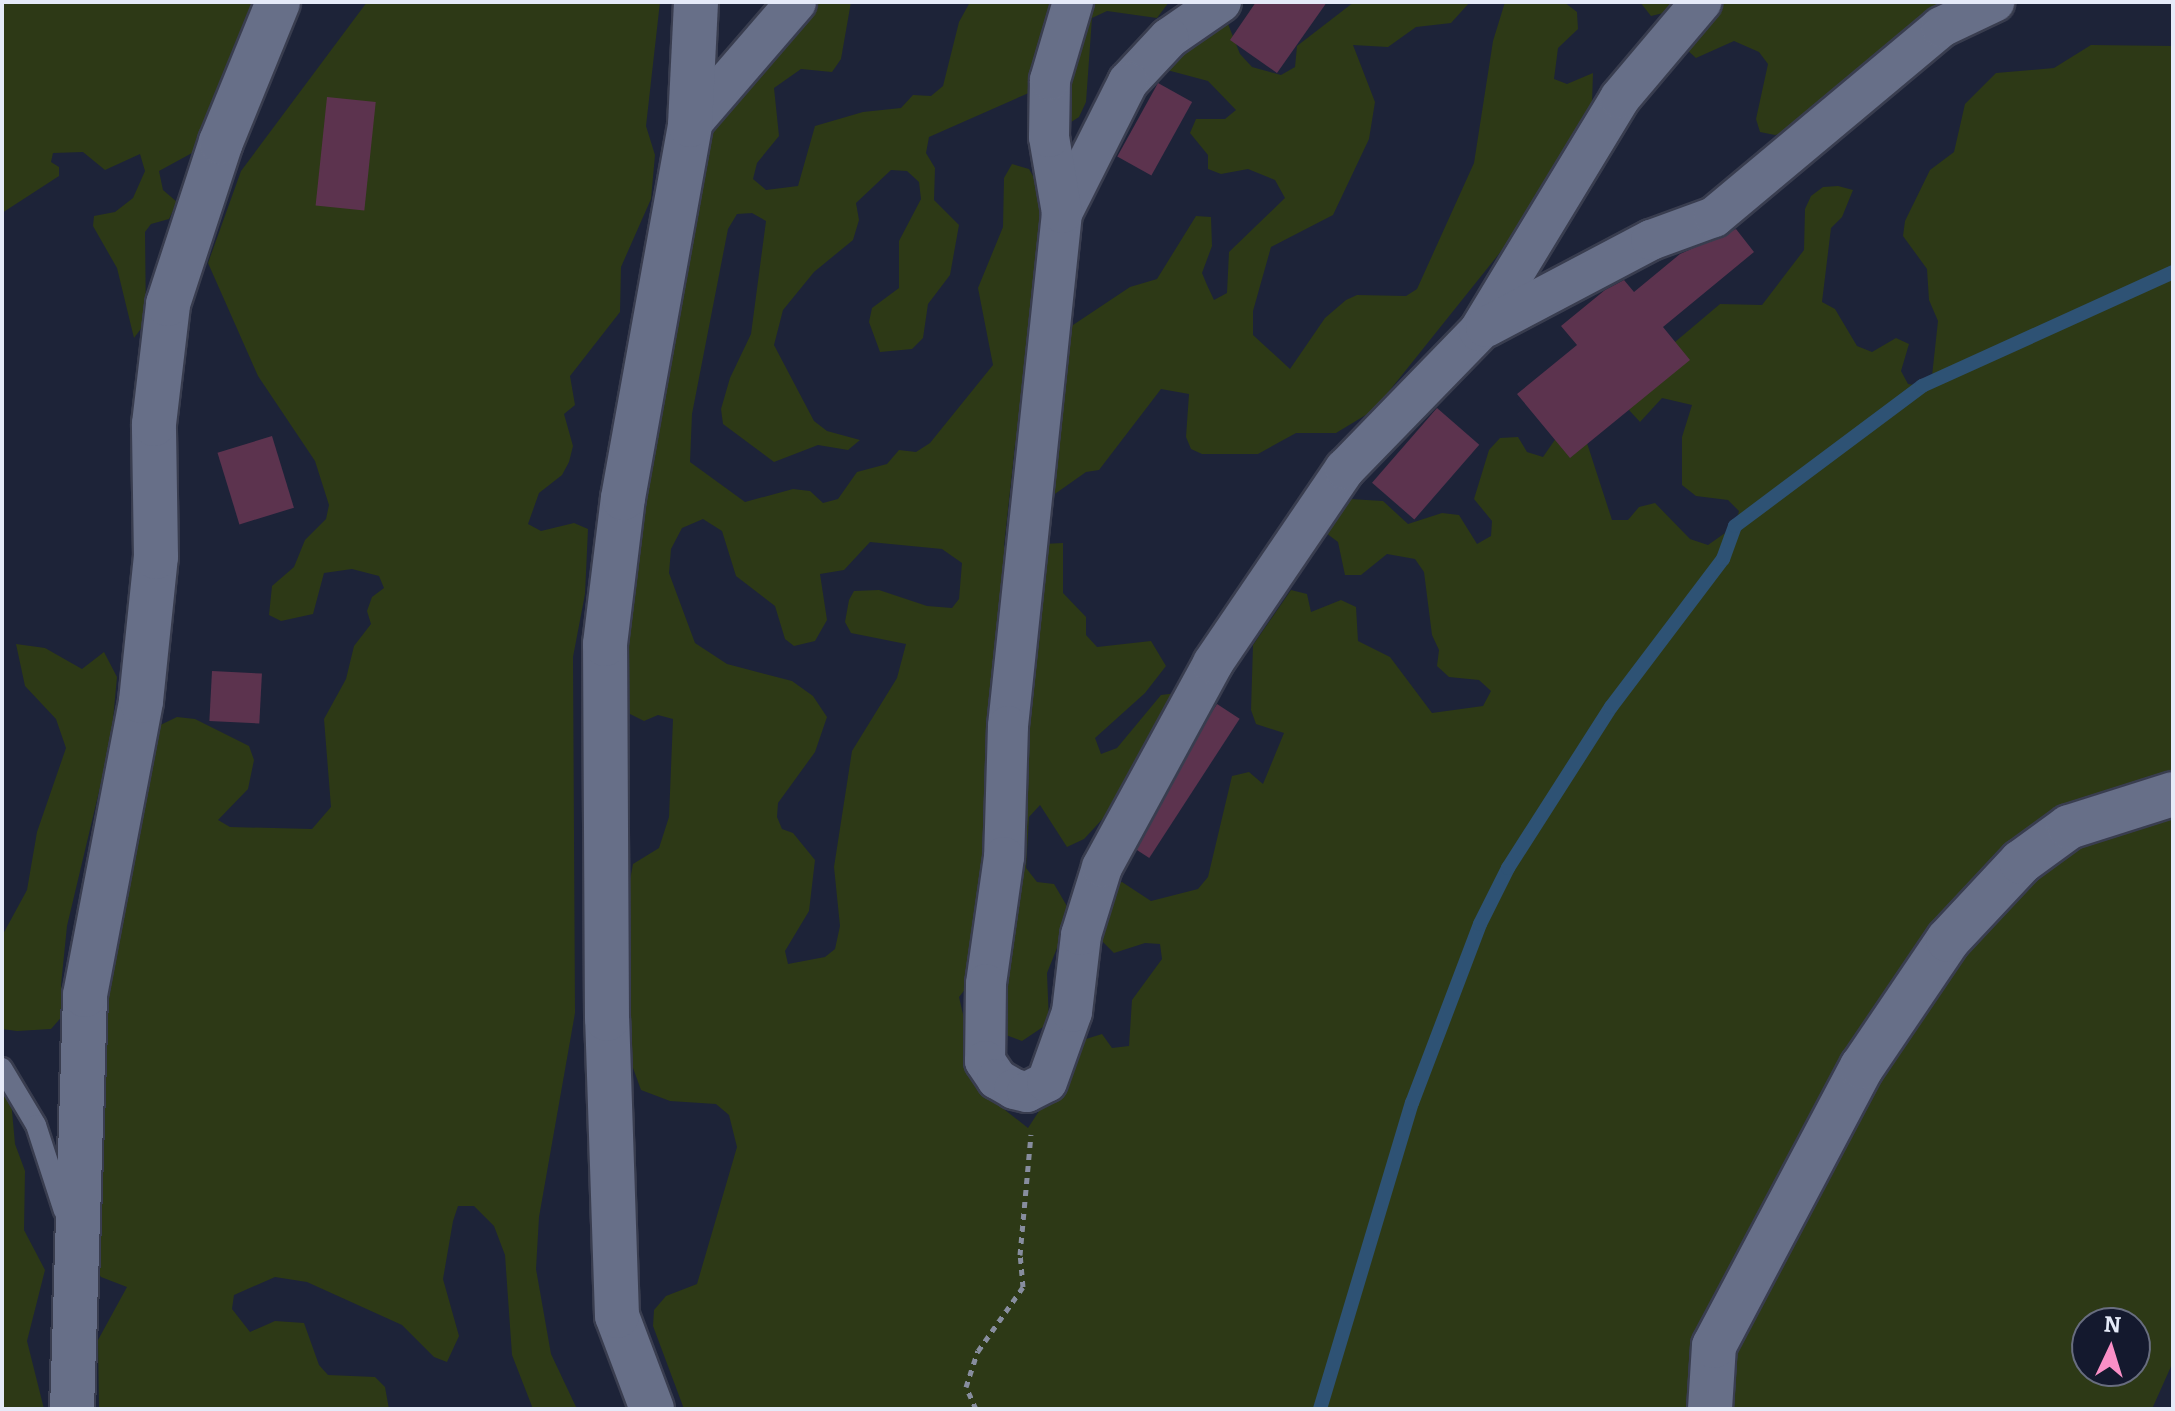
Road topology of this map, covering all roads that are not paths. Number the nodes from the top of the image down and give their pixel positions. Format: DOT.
graph roads {
  1 [pos="278,2"];
  2 [pos="696,2"];
  3 [pos="796,2"];
  4 [pos="1073,2"];
  5 [pos="1221,2"];
  6 [pos="1701,2"];
  7 [pos="1994,2"];
  8 [pos="690,125"];
  9 [pos="1062,213"];
  10 [pos="1479,331"];
  11 [pos="2173,794"];
  12 [pos="2,1068"];
  13 [pos="77,1249"];
  14 [pos="72,1409"];
  15 [pos="652,1409"];
  16 [pos="1710,1409"];
  1 -- 13 [label="street"];
  2 -- 8 [label="street"];
  3 -- 8 [label="street"];
  4 -- 9 [label="street"];
  5 -- 9 [label="street"];
  6 -- 10 [label="street"];
  7 -- 10 [label="street"];
  8 -- 15 [label="street"];
  9 -- 10 [label="street"];
  11 -- 16 [label="street"];
  12 -- 13 [label="lane"];
  13 -- 14 [label="street"];
}
